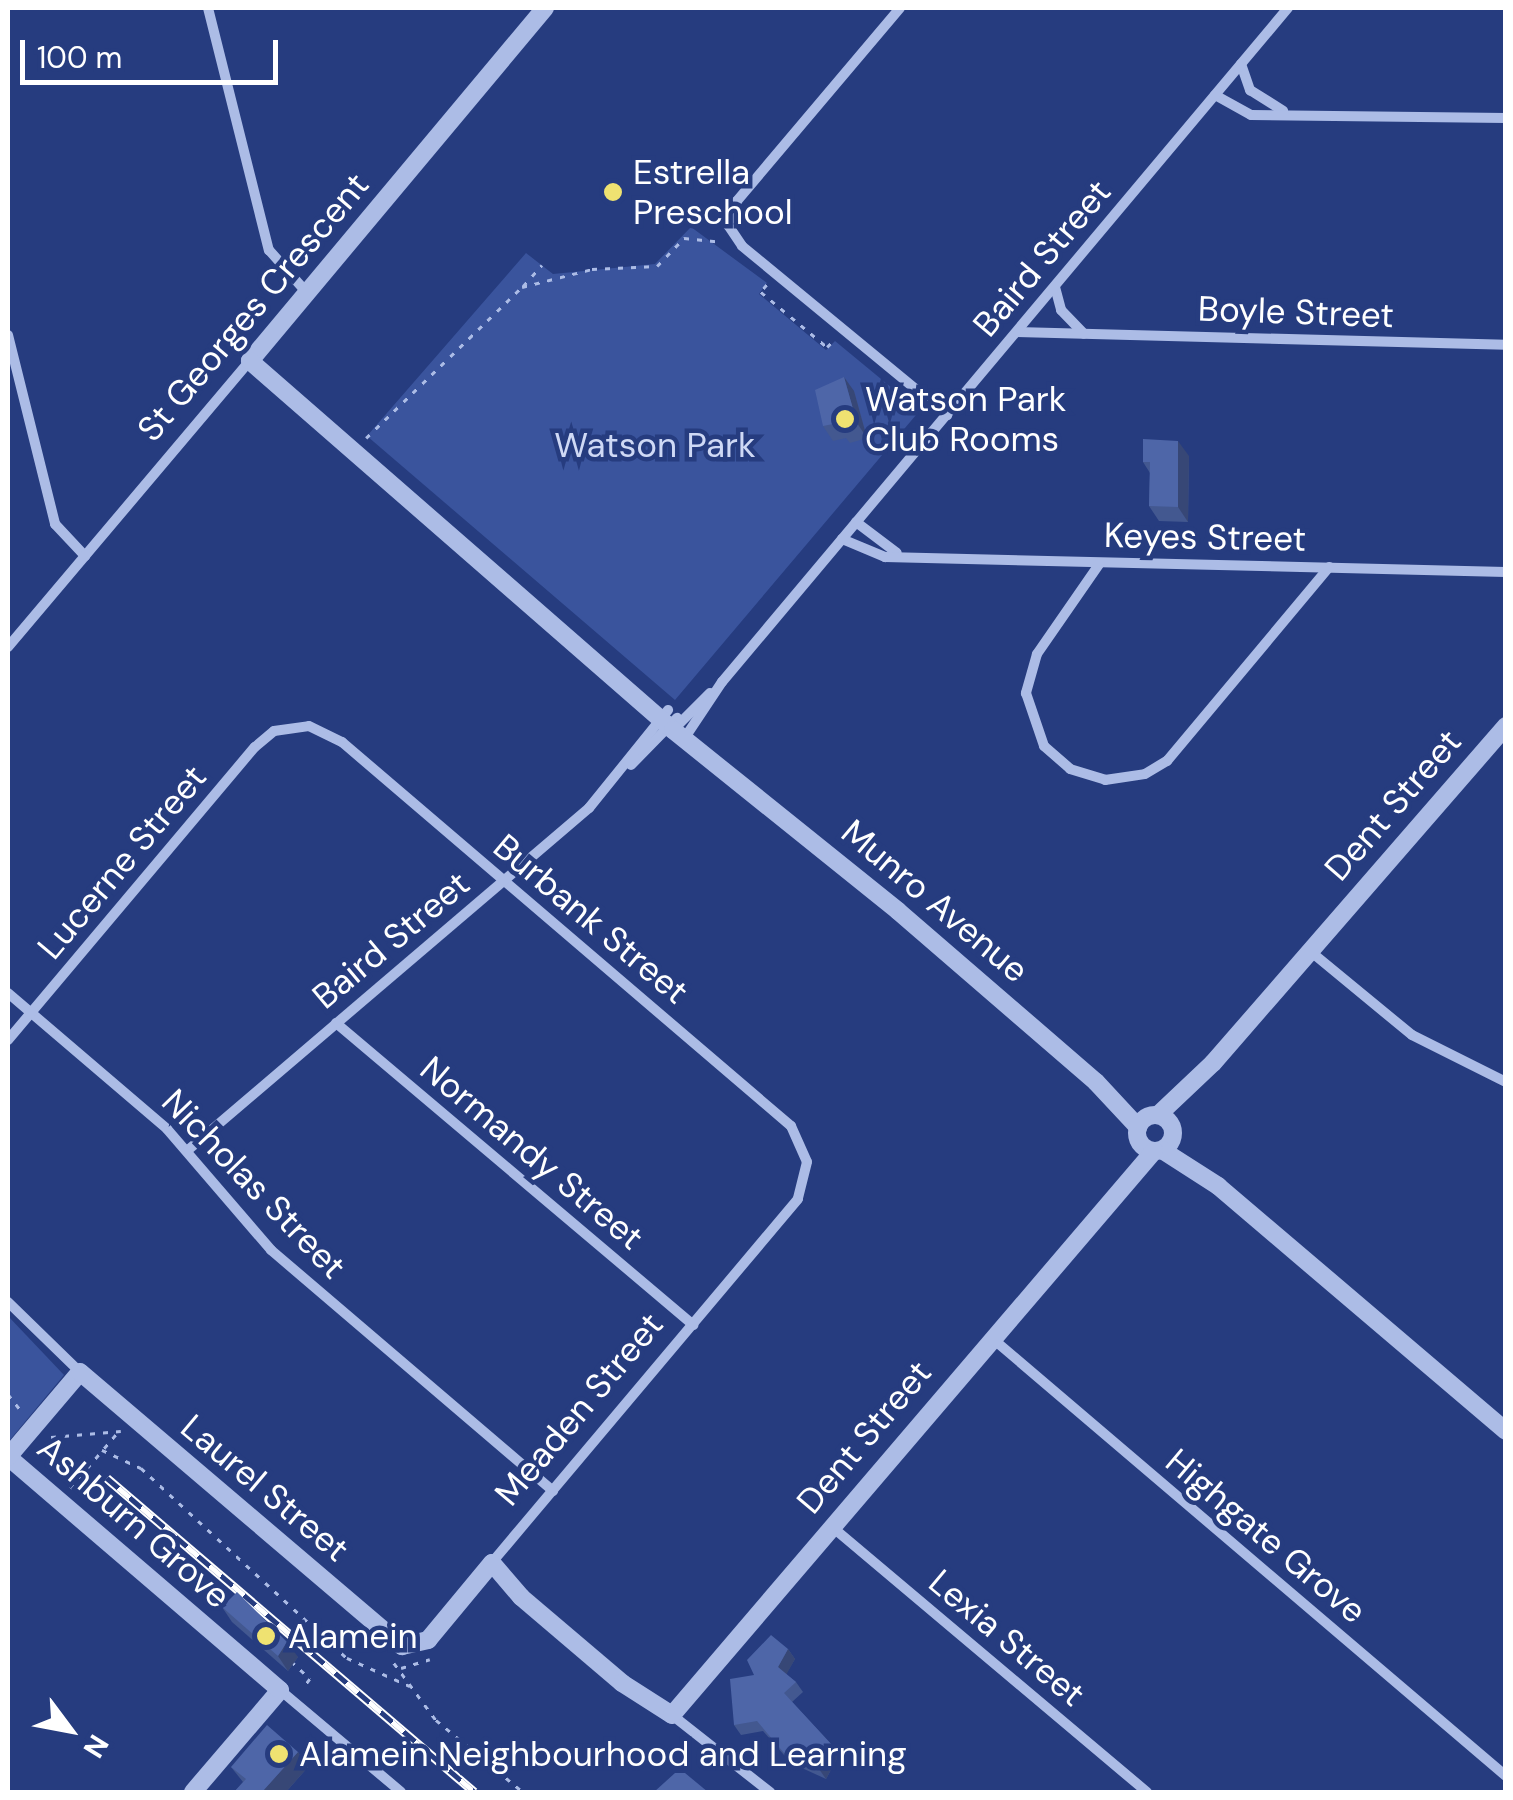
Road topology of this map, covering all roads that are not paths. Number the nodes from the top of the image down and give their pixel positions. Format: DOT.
graph roads {
  1 [pos="208,8"];
  2 [pos="545,8"];
  3 [pos="900,8"];
  4 [pos="1288,8"];
  5 [pos="1241,64"];
  6 [pos="1215,94"];
  7 [pos="1284,112"];
  8 [pos="1506,118"];
  9 [pos="1055,286"];
  10 [pos="308,294"];
  11 [pos="1016,332"];
  12 [pos="1084,334"];
  13 [pos="8,335"];
  14 [pos="1506,345"];
  15 [pos="250,362"];
  16 [pos="947,415"];
  17 [pos="856,522"];
  18 [pos="842,539"];
  19 [pos="85,556"];
  20 [pos="903,556"];
  21 [pos="1100,563"];
  22 [pos="1329,567"];
  23 [pos="1506,572"];
  24 [pos="8,646"];
  25 [pos="676,724"];
  26 [pos="285,728"];
  27 [pos="1503,734"];
  28 [pos="504,880"];
  29 [pos="1310,950"];
  30 [pos="8,993"];
  31 [pos="30,1012"];
  32 [pos="336,1023"];
  33 [pos="8,1040"];
  34 [pos="1506,1082"];
  35 [pos="1155,1133"];
  36 [pos="188,1150"];
  37 [pos="798,1199"];
  38 [pos="8,1302"];
  39 [pos="693,1325"];
  40 [pos="990,1337"];
  41 [pos="84,1375"];
  42 [pos="1506,1431"];
  43 [pos="10,1459"];
  44 [pos="553,1490"];
  45 [pos="831,1526"];
  46 [pos="487,1569"];
  47 [pos="393,1651"];
  48 [pos="280,1690"];
  49 [pos="672,1715"];
  50 [pos="1506,1776"];
  51 [pos="194,1792"];
  52 [pos="401,1792"];
  53 [pos="770,1792"];
  54 [pos="1146,1792"];
  1 -- 10 [label="street"];
  2 -- 10 [label="street, St Georges Crescent"];
  3 -- 16 [label="street"];
  4 -- 5 [label="street, Baird Street"];
  5 -- 6 [label="street, Baird Street"];
  5 -- 7 [label="street"];
  6 -- 7 [label="street"];
  6 -- 9 [label="street, Baird Street"];
  7 -- 8 [label="street"];
  9 -- 11 [label="street, Baird Street"];
  9 -- 12 [label="street"];
  10 -- 15 [label="street, St Georges Crescent"];
  11 -- 12 [label="street, Boyle Street"];
  11 -- 16 [label="street, Baird Street"];
  12 -- 14 [label="street, Boyle Street"];
  13 -- 19 [label="street"];
  15 -- 19 [label="street, St Georges Crescent"];
  15 -- 25 [label="street, Munro Avenue"];
  16 -- 17 [label="street, Baird Street"];
  17 -- 18 [label="street, Baird Street"];
  17 -- 20 [label="street"];
  18 -- 20 [label="street, Keyes Street"];
  18 -- 25 [label="street, Baird Street"];
  19 -- 24 [label="street, St Georges Crescent"];
  20 -- 21 [label="street, Keyes Street"];
  21 -- 22 [label="street, Keyes Street"];
  21 -- 22 [label="street"];
  22 -- 23 [label="street, Keyes Street"];
  25 -- 28 [label="street, Baird Street"];
  25 -- 35 [label="street, Munro Avenue"];
  26 -- 28 [label="street, Burbank Street"];
  26 -- 31 [label="street, Lucerne Street"];
  27 -- 29 [label="street, Dent Street"];
  28 -- 32 [label="street, Baird Street"];
  28 -- 37 [label="street, Burbank Street"];
  29 -- 34 [label="street"];
  29 -- 35 [label="street, Dent Street"];
  30 -- 31 [label="street, Nicholas Street"];
  31 -- 33 [label="street, Lucerne Street"];
  31 -- 36 [label="street, Nicholas Street"];
  32 -- 36 [label="street, Baird Street"];
  32 -- 39 [label="street, Normandy Street"];
  35 -- 40 [label="street, Dent Street"];
  35 -- 42 [label="street, Munro Avenue"];
  36 -- 44 [label="street, Nicholas Street"];
  37 -- 39 [label="street, Meaden Street"];
  38 -- 41 [label="street, Laurel Street"];
  39 -- 44 [label="street, Meaden Street"];
  40 -- 45 [label="street, Dent Street"];
  40 -- 50 [label="street, Highgate Grove"];
  41 -- 43 [label="street"];
  41 -- 43 [label="street"];
  41 -- 47 [label="street, Laurel Street"];
  43 -- 48 [label="street, Ashburn Grove"];
  44 -- 46 [label="street, Meaden Street"];
  45 -- 49 [label="street, Dent Street"];
  45 -- 54 [label="street, Lexia Street"];
  46 -- 47 [label="street, Meaden Street"];
  46 -- 49 [label="street"];
  48 -- 51 [label="street"];
  48 -- 52 [label="street, Ashburn Grove"];
  49 -- 53 [label="street"];
}
